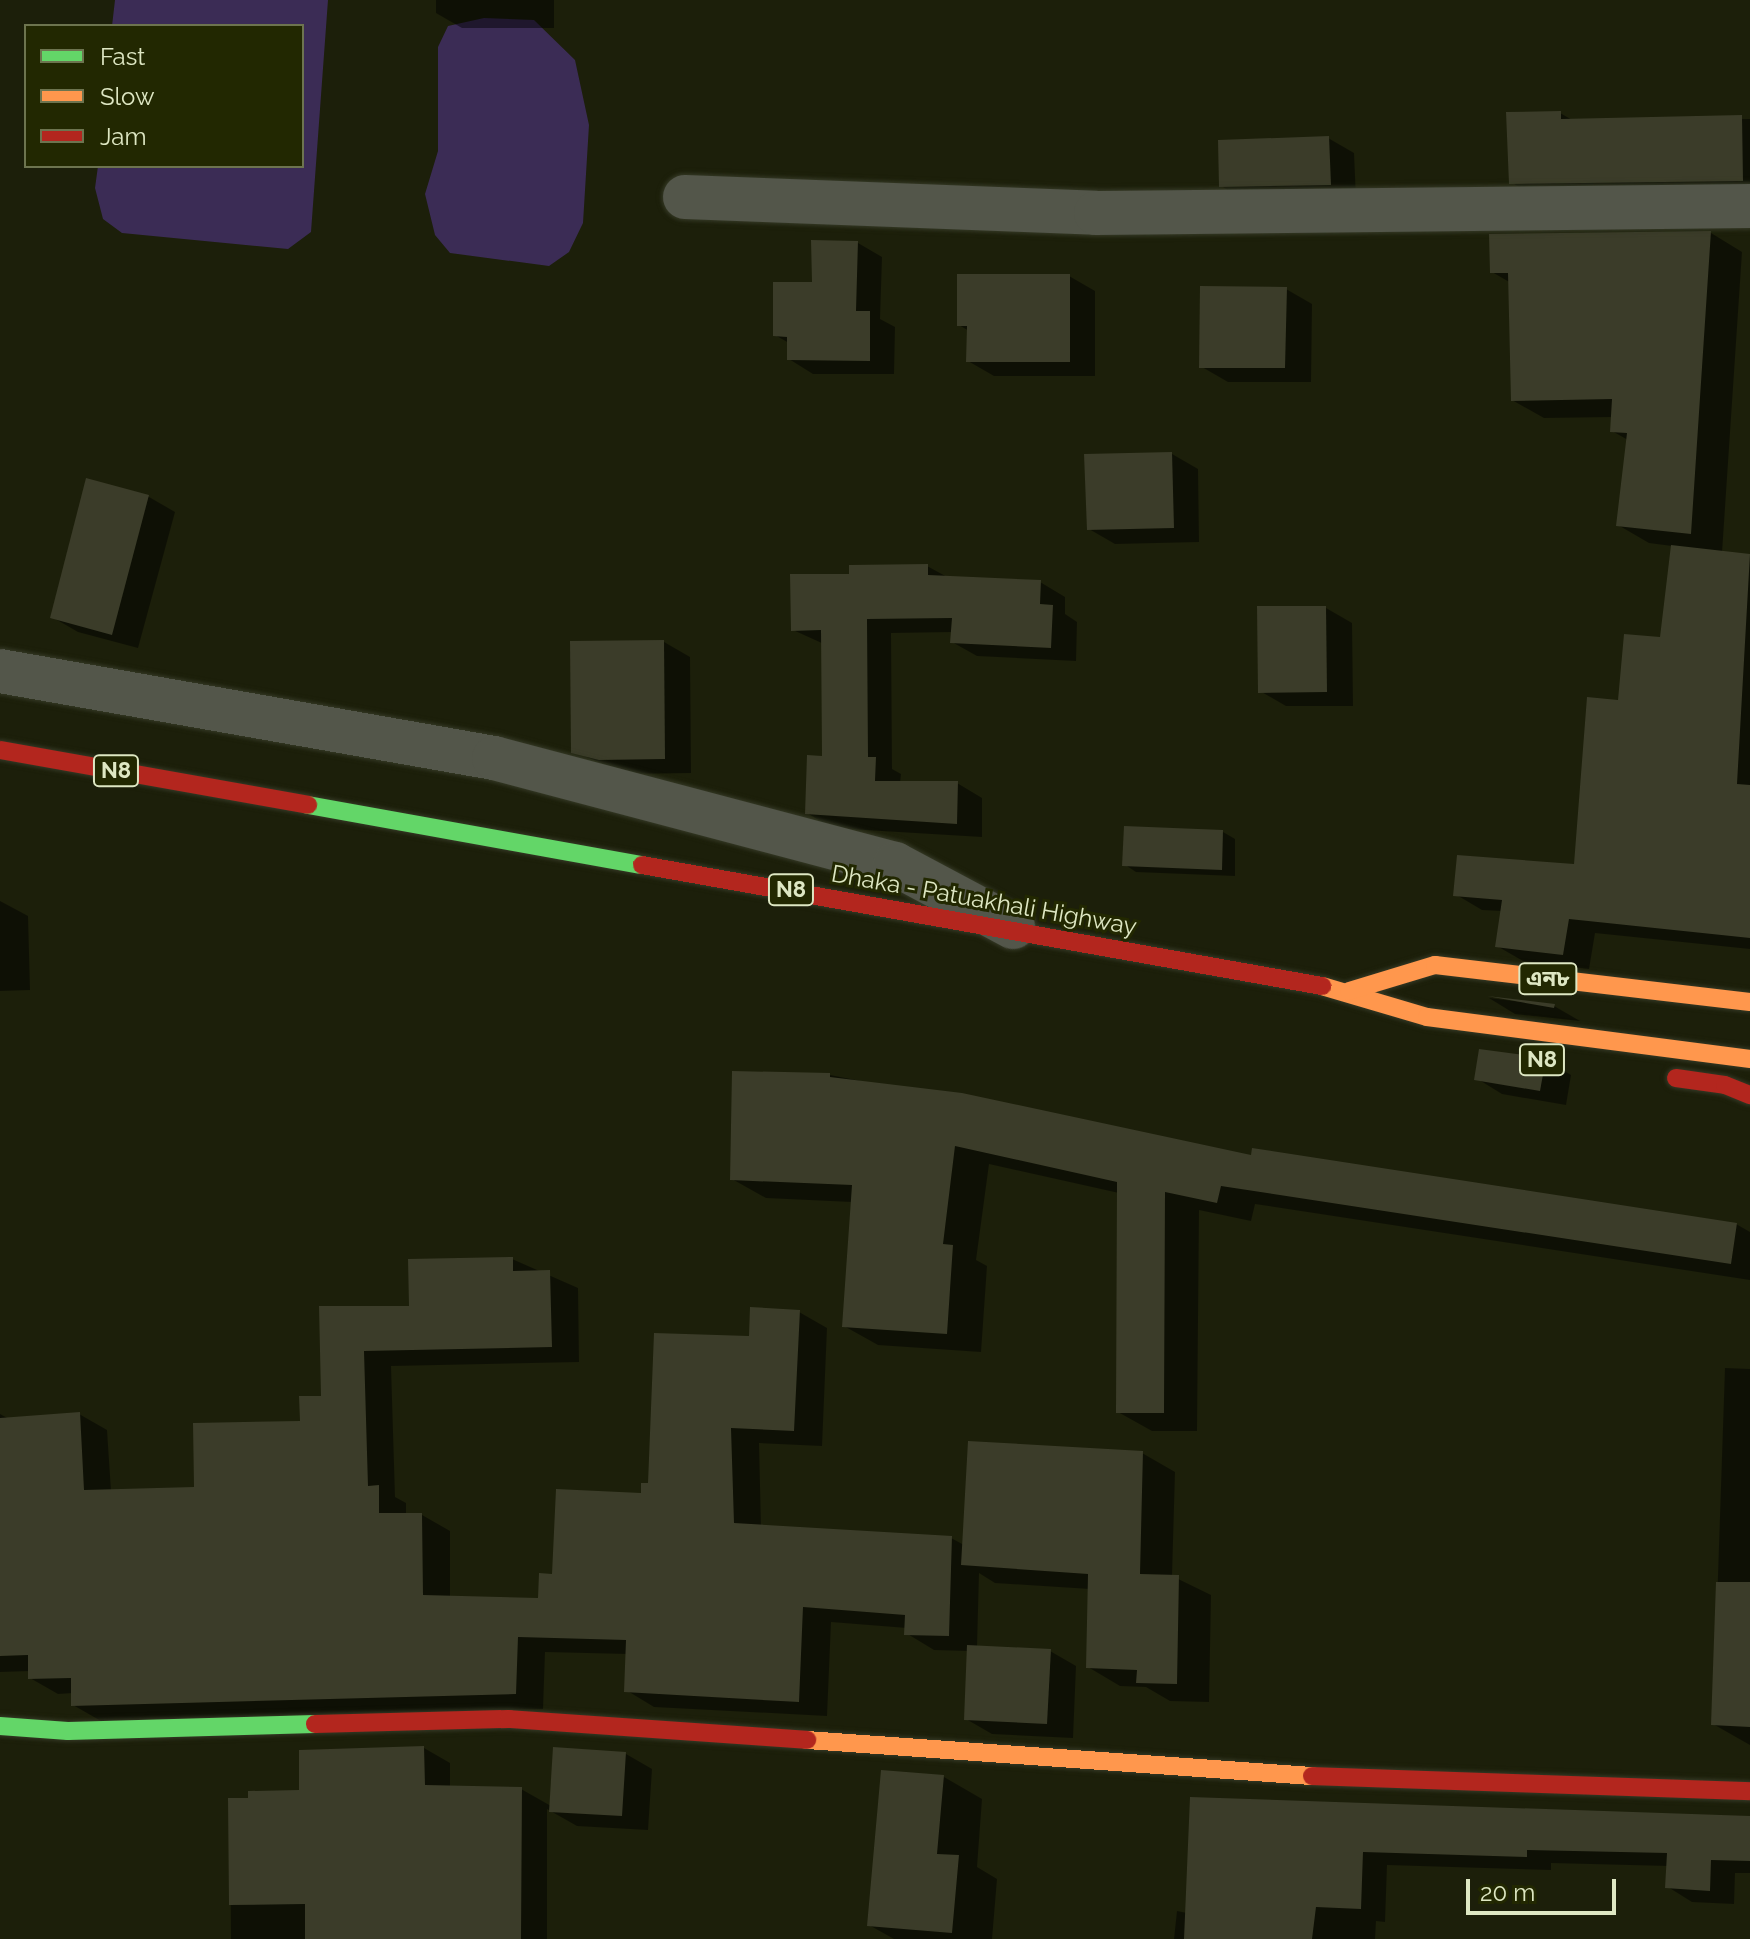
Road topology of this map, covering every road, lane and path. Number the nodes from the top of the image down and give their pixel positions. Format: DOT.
graph roads {
  1 [pos="685,197"];
  2 [pos="1750,206"];
  3 [pos="0,671"];
  4 [pos="0,750"];
  5 [pos="1015,928"];
  6 [pos="1430,989"];
  7 [pos="1349,991"];
  8 [pos="1750,1002"];
  9 [pos="1411,1034"];
  10 [pos="1750,1059"];
  11 [pos="1650,1074"];
  12 [pos="1750,1095"];
  13 [pos="0,1726"];
  14 [pos="1750,1791"];
  1 -- 2 [label="street"];
  3 -- 5 [label="street"];
  4 -- 5 [label="main road, Dhaka - Patuakhali Highway / N8"];
  5 -- 7 [label="main road, Dhaka - Patuakhali Highway / N8"];
  6 -- 7 [label="main road, N8"];
  7 -- 8 [label="main road, এন৮"];
  7 -- 9 [label="main road, N8"];
  7 -- 10 [label="main road, N8"];
  11 -- 12 [label="main road"];
  13 -- 14 [label="main road"];
}
